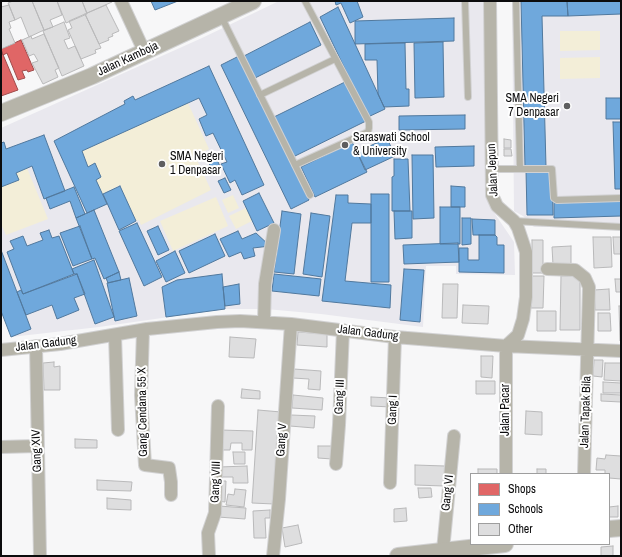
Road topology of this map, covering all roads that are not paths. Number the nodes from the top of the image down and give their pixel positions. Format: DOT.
graph roads {
  1 [pos="120,1"];
  2 [pos="253,1"];
  3 [pos="305,1"];
  4 [pos="465,1"];
  5 [pos="490,1"];
  6 [pos="516,1"];
  7 [pos="221,16"];
  8 [pos="144,51"];
  9 [pos="335,59"];
  10 [pos="260,95"];
  11 [pos="468,97"];
  12 [pos="1,113"];
  13 [pos="295,165"];
  14 [pos="520,169"];
  15 [pos="492,170"];
  16 [pos="310,195"];
  17 [pos="621,198"];
  18 [pos="514,221"];
  19 [pos="621,227"];
  20 [pos="274,230"];
  21 [pos="547,269"];
  22 [pos="264,322"];
  23 [pos="291,324"];
  24 [pos="143,330"];
  25 [pos="343,330"];
  26 [pos="115,335"];
  27 [pos="395,337"];
  28 [pos="36,346"];
  29 [pos="506,346"];
  30 [pos="589,349"];
  31 [pos="1,350"];
  32 [pos="621,351"];
  33 [pos="218,406"];
  34 [pos="118,430"];
  35 [pos="454,436"];
  36 [pos="37,446"];
  37 [pos="1,447"];
  38 [pos="336,464"];
  39 [pos="506,473"];
  40 [pos="584,473"];
  41 [pos="390,482"];
  42 [pos="171,495"];
  43 [pos="621,528"];
  44 [pos="610,529"];
  45 [pos="499,545"];
  46 [pos="443,550"];
  47 [pos="459,553"];
  48 [pos="40,556"];
  49 [pos="209,556"];
  50 [pos="273,556"];
  51 [pos="402,556"];
  1 -- 8 [label="street"];
  2 -- 7 [label="street, Jalan Kamboja"];
  3 -- 9 [label="lane"];
  4 -- 11 [label="lane"];
  5 -- 15 [label="street, Jalan Jepun"];
  6 -- 14 [label="lane"];
  7 -- 8 [label="street, Jalan Kamboja"];
  7 -- 10 [label="lane"];
  8 -- 12 [label="street, Jalan Kamboja"];
  9 -- 10 [label="lane"];
  9 -- 13 [label="lane"];
  10 -- 13 [label="lane"];
  13 -- 16 [label="lane"];
  14 -- 15 [label="lane"];
  14 -- 17 [label="lane"];
  15 -- 18 [label="street, Jalan Jepun"];
  18 -- 19 [label="lane"];
  18 -- 29 [label="street, Jalan Jepun"];
  20 -- 22 [label="street"];
  21 -- 30 [label="street, Jalan Tapak Bila"];
  22 -- 23 [label="street, Jalan Gadung"];
  22 -- 24 [label="street, Jalan Gadung"];
  23 -- 25 [label="street, Jalan Gadung"];
  23 -- 50 [label="street, Gang V"];
  24 -- 26 [label="street, Jalan Gadung"];
  24 -- 42 [label="street, Gang Cendana 55 X"];
  25 -- 27 [label="street, Jalan Gadung"];
  25 -- 38 [label="street, Gang III"];
  26 -- 28 [label="street, Jalan Gadung"];
  26 -- 34 [label="street"];
  27 -- 29 [label="street, Jalan Gadung"];
  27 -- 41 [label="street, Gang I"];
  28 -- 31 [label="street, Jalan Gadung"];
  28 -- 36 [label="street, Gang XIV"];
  29 -- 30 [label="street, Jalan Gadung"];
  29 -- 39 [label="street, Jalan Pacar"];
  30 -- 32 [label="street, Jalan Gadung"];
  30 -- 40 [label="street, Jalan Tapak Bila"];
  33 -- 49 [label="street, Gang VIII"];
  35 -- 46 [label="street, Gang VI"];
  36 -- 37 [label="street"];
  36 -- 48 [label="street, Gang XIV"];
  43 -- 44 [label="street"];
  45 -- 47 [label="street"];
  46 -- 47 [label="street"];
  46 -- 51 [label="street"];
}
